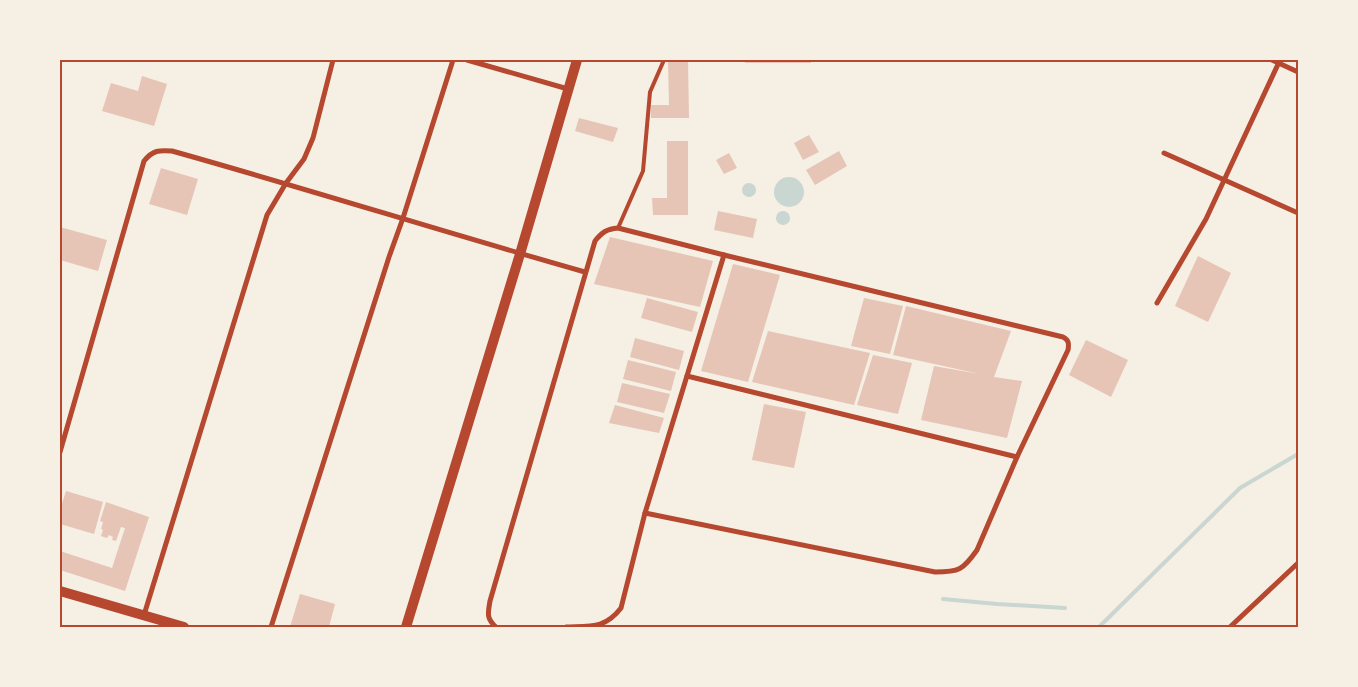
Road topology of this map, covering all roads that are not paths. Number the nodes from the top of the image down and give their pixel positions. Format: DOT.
graph roads {
  1 [pos="332,60"];
  2 [pos="453,60"];
  3 [pos="467,60"];
  4 [pos="577,60"];
  5 [pos="664,60"];
  6 [pos="1272,60"];
  7 [pos="1279,61"];
  8 [pos="1298,72"];
  9 [pos="569,89"];
  10 [pos="1164,153"];
  11 [pos="1224,179"];
  12 [pos="286,183"];
  13 [pos="1298,214"];
  14 [pos="403,218"];
  15 [pos="618,228"];
  16 [pos="520,254"];
  17 [pos="724,255"];
  18 [pos="585,272"];
  19 [pos="1157,303"];
  20 [pos="687,376"];
  21 [pos="60,452"];
  22 [pos="1017,457"];
  23 [pos="645,513"];
  24 [pos="1298,563"];
  25 [pos="60,591"];
  26 [pos="144,615"];
  27 [pos="184,627"];
  28 [pos="271,627"];
  29 [pos="406,627"];
  30 [pos="496,627"];
  31 [pos="566,627"];
  32 [pos="1230,627"];
  1 -- 12 [label="street"];
  2 -- 14 [label="street"];
  3 -- 9 [label="street"];
  4 -- 9 [label="main road"];
  5 -- 15 [label="lane"];
  6 -- 7 [label="street"];
  7 -- 8 [label="street"];
  7 -- 11 [label="street"];
  9 -- 16 [label="main road"];
  10 -- 11 [label="street"];
  11 -- 13 [label="street"];
  11 -- 19 [label="street"];
  12 -- 14 [label="street"];
  12 -- 21 [label="street"];
  12 -- 26 [label="street"];
  14 -- 16 [label="street"];
  14 -- 28 [label="street"];
  15 -- 17 [label="street"];
  15 -- 18 [label="street"];
  16 -- 18 [label="street"];
  16 -- 29 [label="main road"];
  17 -- 20 [label="street"];
  17 -- 22 [label="street"];
  18 -- 30 [label="street"];
  20 -- 22 [label="street"];
  20 -- 23 [label="street"];
  22 -- 23 [label="street"];
  23 -- 31 [label="street"];
  24 -- 32 [label="street"];
  25 -- 26 [label="main road"];
  26 -- 27 [label="main road"];
}
